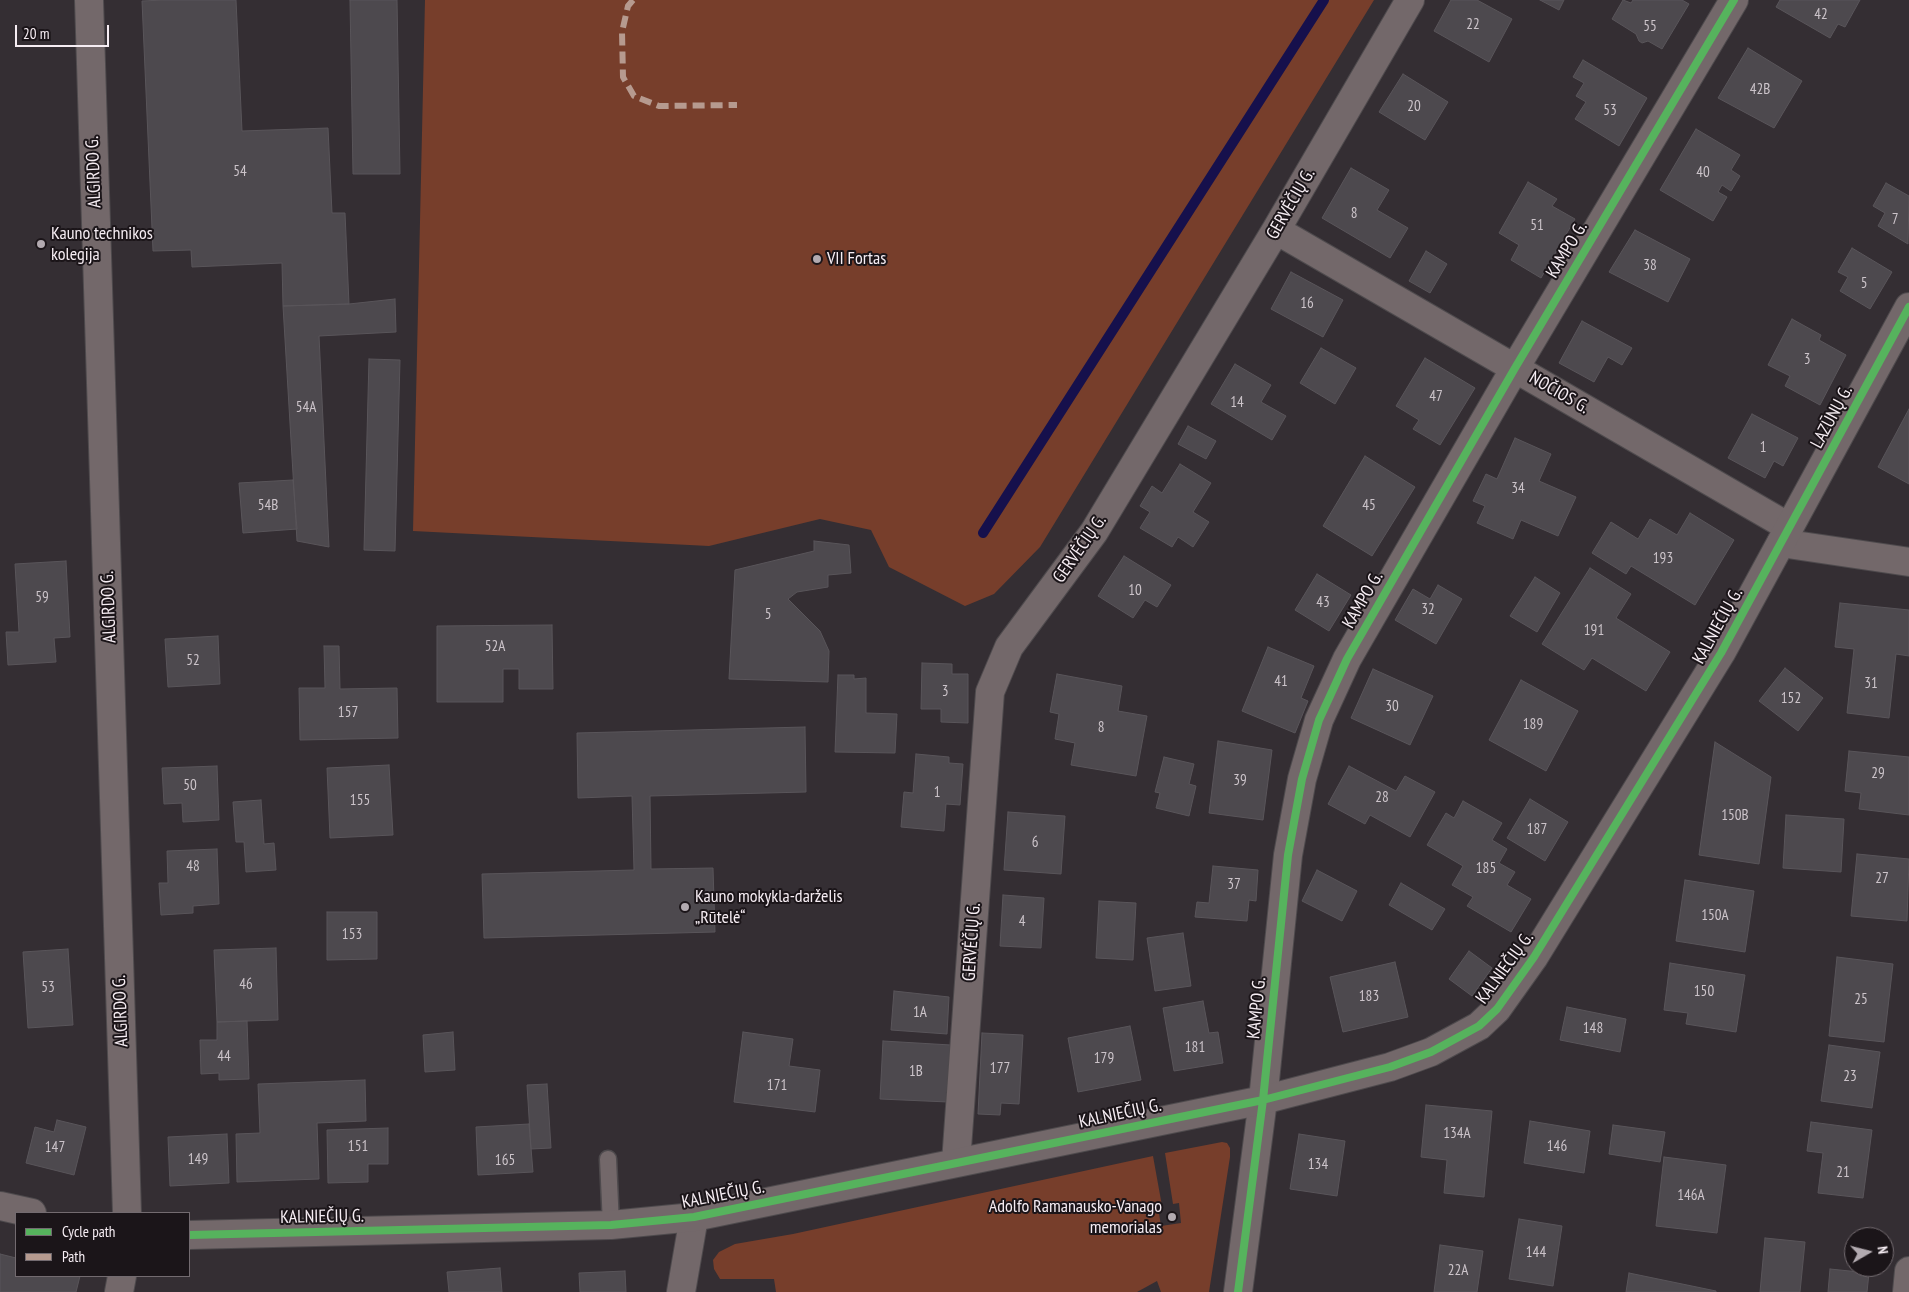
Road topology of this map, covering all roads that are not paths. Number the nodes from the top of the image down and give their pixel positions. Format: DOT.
graph roads {
  1 [pos="89,0"];
  2 [pos="1410,0"];
  3 [pos="1734,0"];
  4 [pos="1276,230"];
  5 [pos="1909,307"];
  6 [pos="1515,368"];
  7 [pos="1785,535"];
  8 [pos="1909,562"];
  9 [pos="1263,1100"];
  10 [pos="608,1158"];
  11 [pos="956,1162"];
  12 [pos="0,1206"];
  13 [pos="27,1212"];
  14 [pos="128,1212"];
  15 [pos="694,1217"];
  16 [pos="611,1225"];
  17 [pos="190,1235"];
  18 [pos="1909,1271"];
  19 [pos="122,1277"];
  20 [pos="119,1292"];
  21 [pos="681,1292"];
  22 [pos="1238,1292"];
  23 [pos="1907,1292"];
  1 -- 14 [label="street, ALGIRDO G."];
  2 -- 4 [label="street, GERVĖČIŲ G."];
  3 -- 6 [label="street, KAMPO G."];
  4 -- 6 [label="street, NOČIOS G."];
  4 -- 11 [label="street, GERVĖČIŲ G."];
  5 -- 7 [label="street, LAZŪNŲ G."];
  6 -- 7 [label="street, NOČIOS G."];
  6 -- 9 [label="street, KAMPO G."];
  7 -- 8 [label="street"];
  7 -- 9 [label="street, KALNIEČIŲ G."];
  9 -- 11 [label="street, KALNIEČIŲ G."];
  9 -- 22 [label="street, KAMPO G."];
  10 -- 16 [label="lane"];
  11 -- 15 [label="street, KALNIEČIŲ G."];
  12 -- 13 [label="street"];
  15 -- 16 [label="street, KALNIEČIŲ G."];
  15 -- 21 [label="street"];
  16 -- 17 [label="street, KALNIEČIŲ G."];
  18 -- 23 [label="street"];
  19 -- 20 [label="street"];
}
